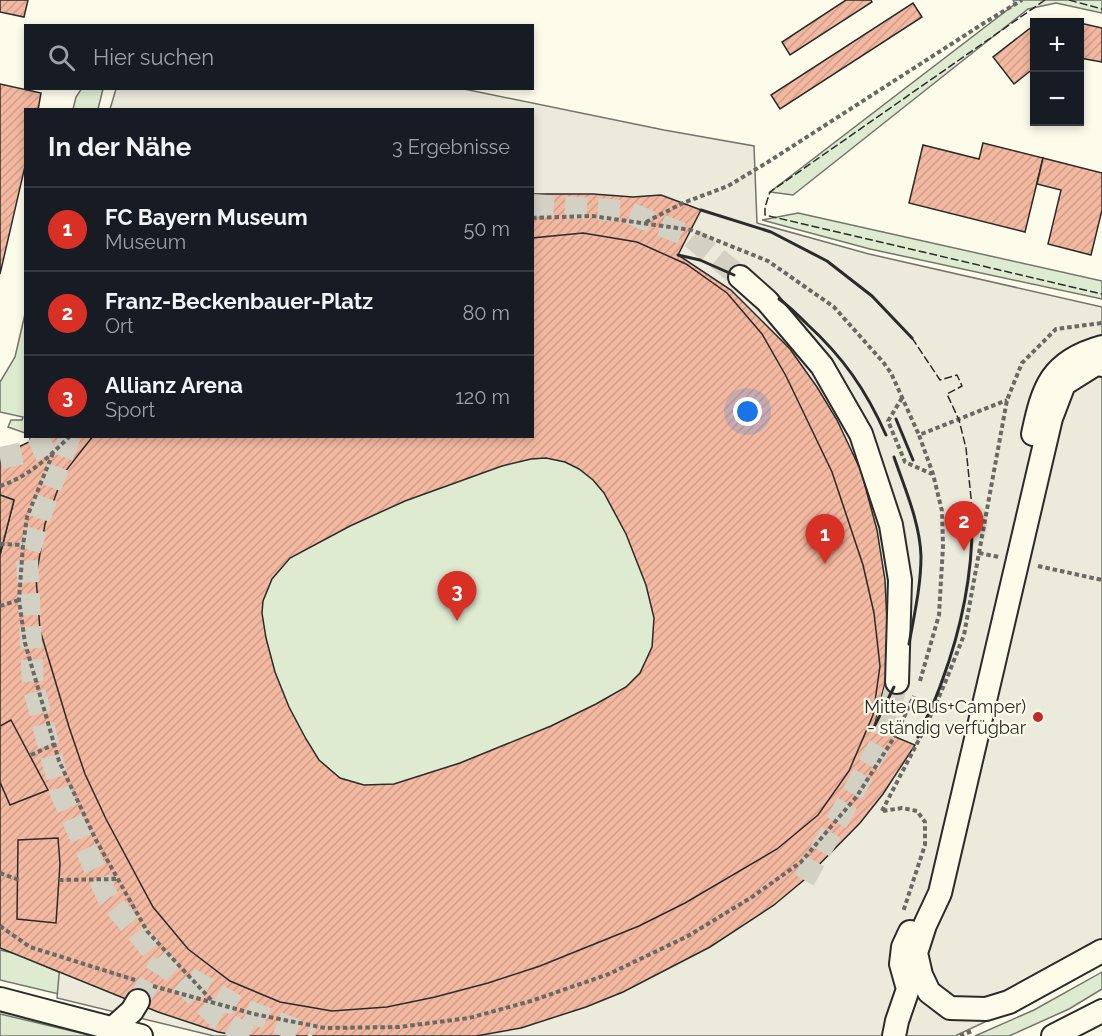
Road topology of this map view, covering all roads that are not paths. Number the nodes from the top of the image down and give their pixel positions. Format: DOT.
graph roads {
  1 [pos="740,277"];
  2 [pos="1102,347"];
  3 [pos="1102,365"];
  4 [pos="897,682"];
  5 [pos="1102,951"];
  6 [pos="142,989"];
  7 [pos="0,999"];
  8 [pos="1102,1011"];
  9 [pos="112,1029"];
  10 [pos="141,1036"];
  11 [pos="894,1036"];
  12 [pos="1053,1036"];
  1 -- 4 [label="street"];
  2 -- 11 [label="street"];
  3 -- 5 [label="street"];
  6 -- 9 [label="street"];
  7 -- 9 [label="street"];
  8 -- 12 [label="street"];
  9 -- 10 [label="street"];
}
